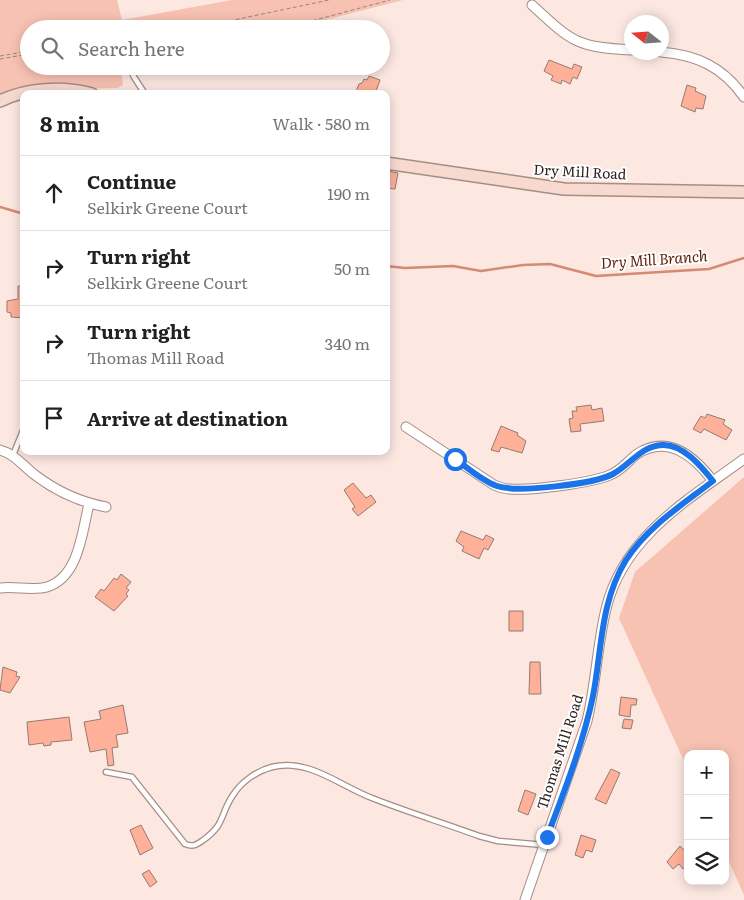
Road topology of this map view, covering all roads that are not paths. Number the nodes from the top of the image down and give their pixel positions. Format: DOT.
graph roads {
  1 [pos="532,5"];
  2 [pos="624,49"];
  3 [pos="669,53"];
  4 [pos="133,75"];
  5 [pos="52,90"];
  6 [pos="73,90"];
  7 [pos="142,90"];
  8 [pos="20,96"];
  9 [pos="744,97"];
  10 [pos="0,101"];
  11 [pos="390,164"];
  12 [pos="744,192"];
  13 [pos="406,427"];
  14 [pos="20,438"];
  15 [pos="0,450"];
  16 [pos="13,455"];
  17 [pos="744,459"];
  18 [pos="713,481"];
  19 [pos="89,504"];
  20 [pos="106,507"];
  21 [pos="0,588"];
  22 [pos="106,772"];
  23 [pos="544,845"];
  24 [pos="525,900"];
  1 -- 2 [label="street"];
  3 -- 9 [label="street"];
  4 -- 7 [label="lane"];
  5 -- 6 [label="street"];
  8 -- 10 [label="street"];
  11 -- 12 [label="street, Dry Mill Road"];
  13 -- 18 [label="street"];
  14 -- 16 [label="lane"];
  15 -- 16 [label="street"];
  16 -- 19 [label="street"];
  17 -- 18 [label="street, Thomas Mill Road"];
  18 -- 23 [label="street, Thomas Mill Road"];
  19 -- 20 [label="street"];
  19 -- 21 [label="street"];
  22 -- 23 [label="lane"];
  23 -- 24 [label="street, Thomas Mill Road"];
}
